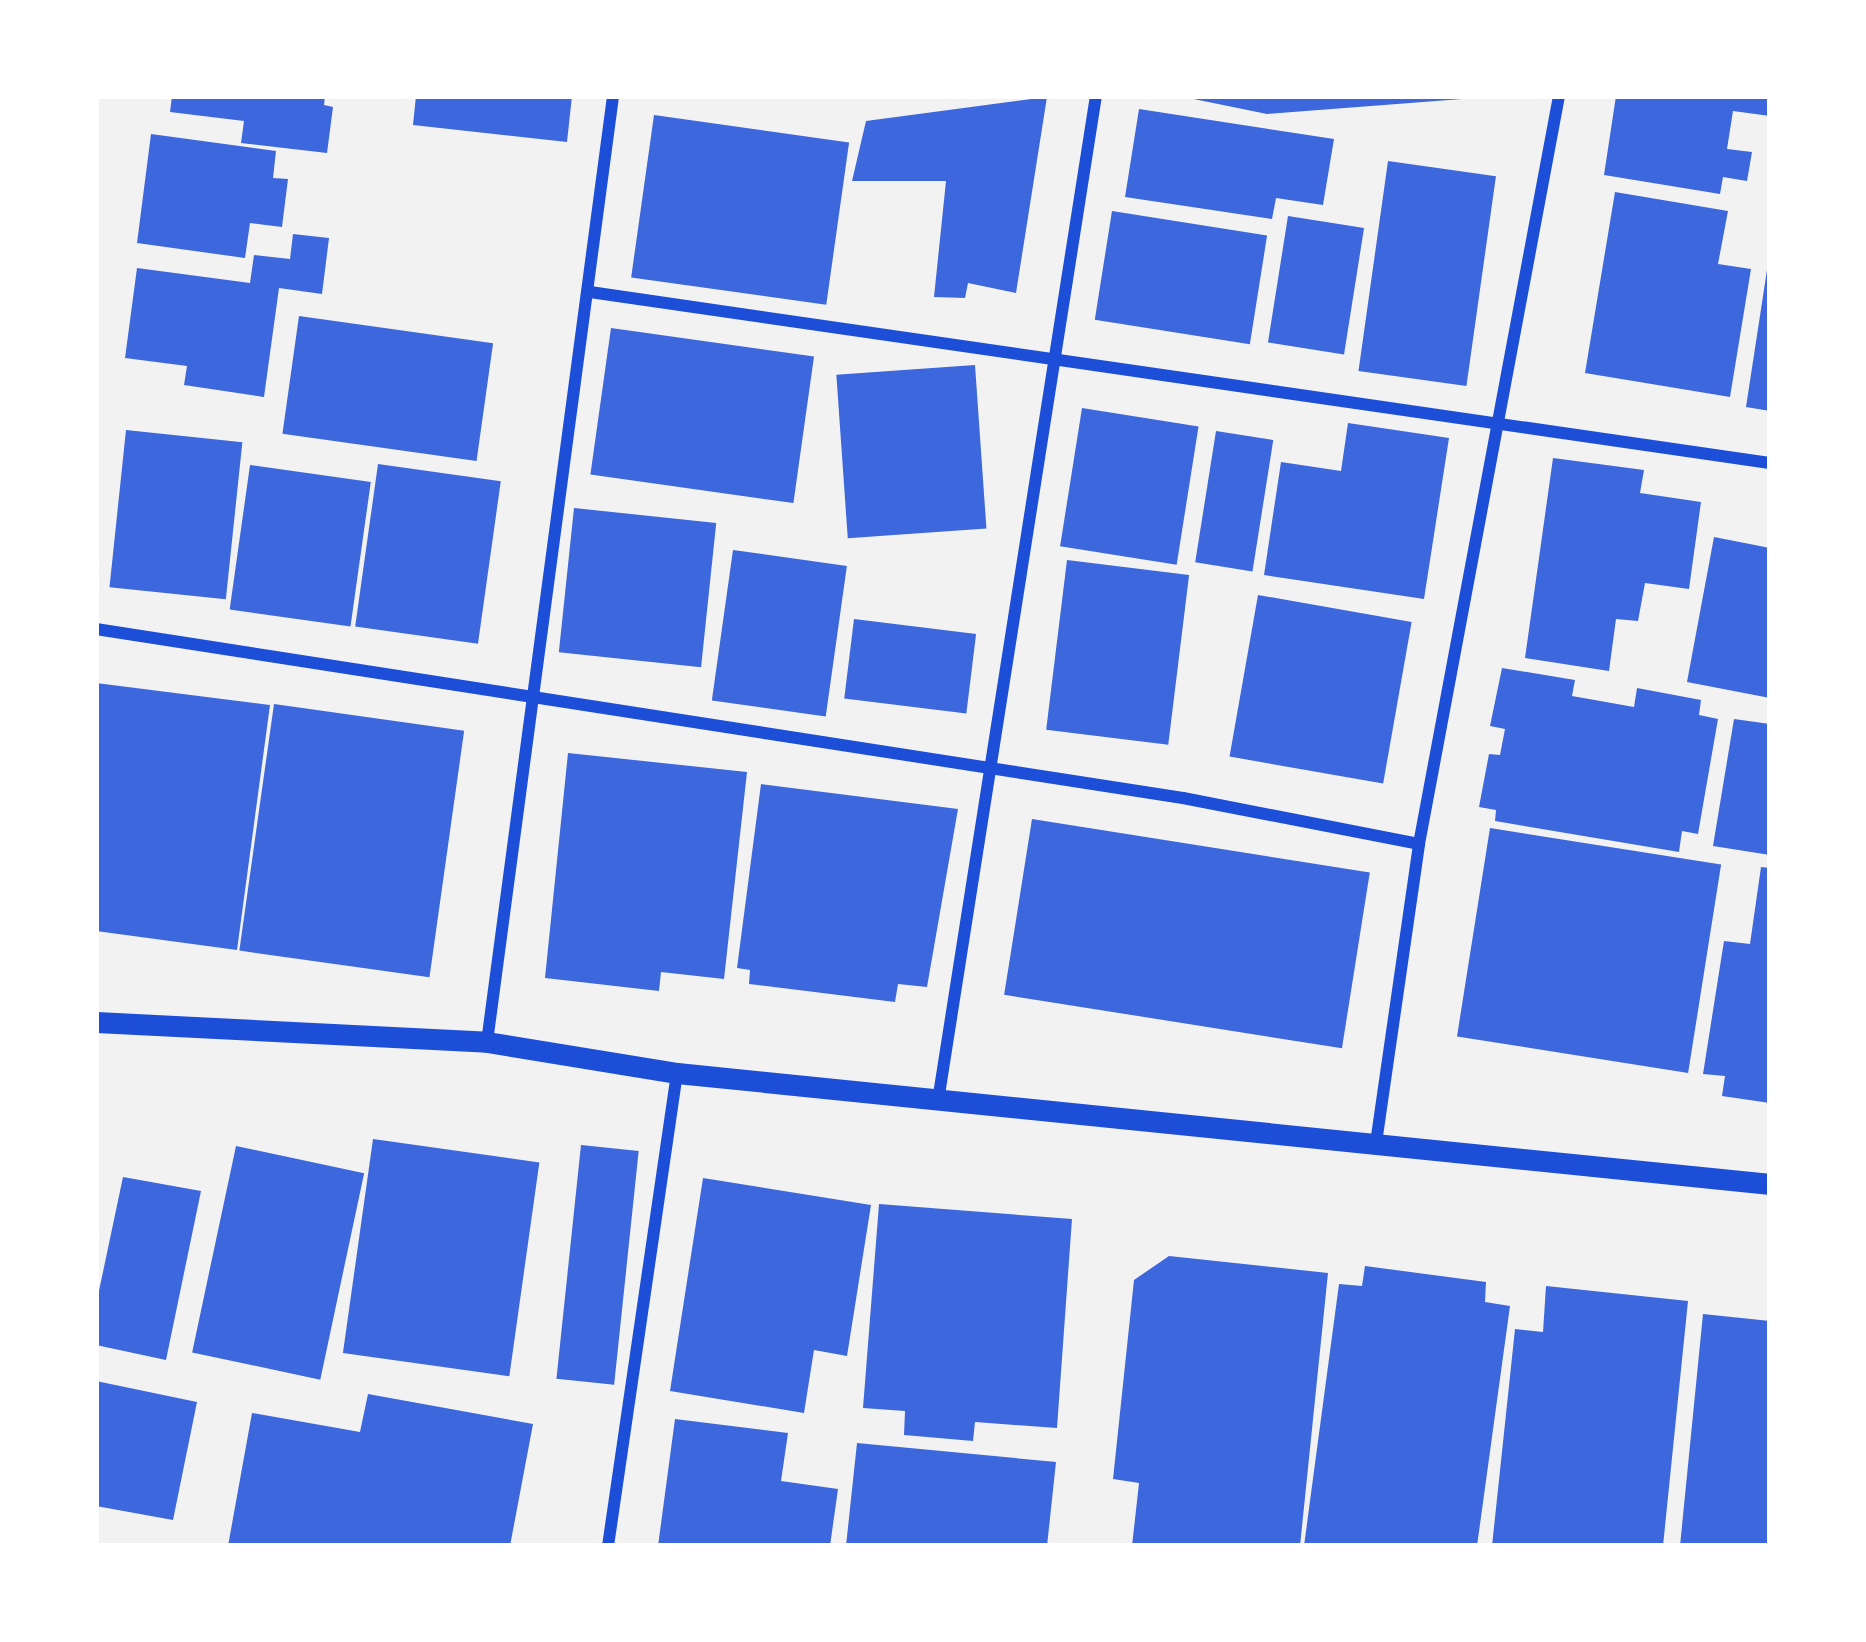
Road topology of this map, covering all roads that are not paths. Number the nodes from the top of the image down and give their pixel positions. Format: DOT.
graph roads {
  1 [pos="613,96"];
  2 [pos="1096,96"];
  3 [pos="1559,96"];
  4 [pos="590,292"];
  5 [pos="1049,362"];
  6 [pos="1502,422"];
  7 [pos="1770,463"];
  8 [pos="96,629"];
  9 [pos="535,698"];
  10 [pos="992,767"];
  11 [pos="1419,844"];
  12 [pos="96,1022"];
  13 [pos="488,1042"];
  14 [pos="677,1073"];
  15 [pos="938,1101"];
  16 [pos="1376,1143"];
  17 [pos="1770,1184"];
  18 [pos="608,1546"];
  1 -- 4 [label="street"];
  2 -- 5 [label="street"];
  3 -- 6 [label="street"];
  4 -- 5 [label="street"];
  4 -- 9 [label="street"];
  5 -- 6 [label="street"];
  5 -- 10 [label="street"];
  6 -- 7 [label="street"];
  6 -- 11 [label="street"];
  8 -- 9 [label="street"];
  9 -- 10 [label="street"];
  9 -- 13 [label="street"];
  10 -- 11 [label="street"];
  10 -- 15 [label="street"];
  11 -- 16 [label="street"];
  12 -- 13 [label="street"];
  13 -- 14 [label="street"];
  14 -- 15 [label="street"];
  14 -- 18 [label="street"];
  15 -- 16 [label="street"];
  16 -- 17 [label="street"];
}
